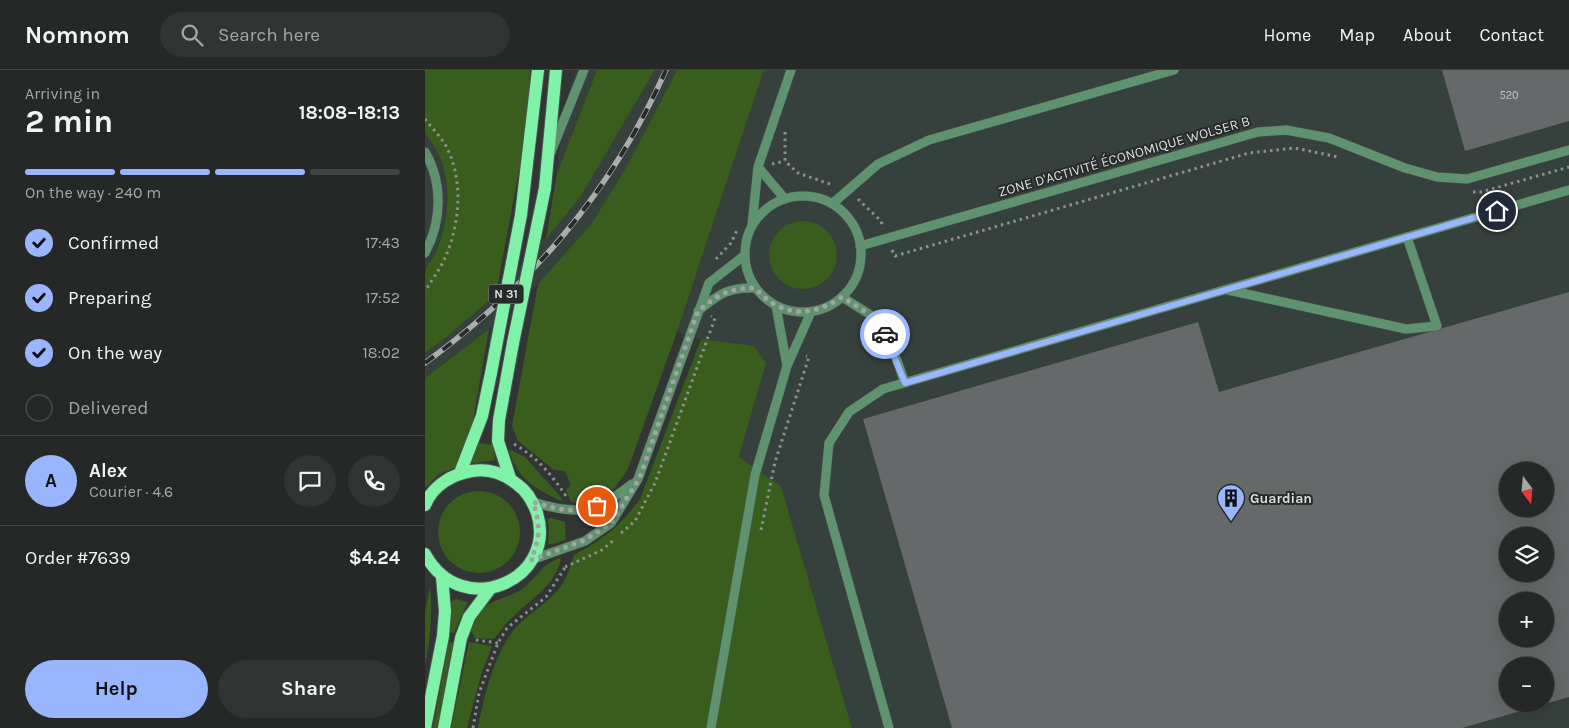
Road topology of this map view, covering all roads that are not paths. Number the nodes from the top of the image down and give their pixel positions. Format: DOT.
graph roads {
  1 [pos="556,70"];
  2 [pos="584,70"];
  3 [pos="791,70"];
  4 [pos="1174,70"];
  5 [pos="538,72"];
  6 [pos="1569,150"];
  7 [pos="425,152"];
  8 [pos="547,164"];
  9 [pos="758,167"];
  10 [pos="1569,190"];
  11 [pos="785,199"];
  12 [pos="832,204"];
  13 [pos="752,226"];
  14 [pos="1407,237"];
  15 [pos="860,246"];
  16 [pos="425,253"];
  17 [pos="745,255"];
  18 [pos="755,288"];
  19 [pos="1226,290"];
  20 [pos="842,297"];
  21 [pos="775,306"];
  22 [pos="698,311"];
  23 [pos="811,312"];
  24 [pos="787,366"];
  25 [pos="905,383"];
  26 [pos="460,473"];
  27 [pos="510,478"];
  28 [pos="639,479"];
  29 [pos="425,502"];
  30 [pos="533,502"];
  31 [pos="425,554"];
  32 [pos="531,560"];
  33 [pos="442,577"];
  34 [pos="490,589"];
  35 [pos="425,728"];
  36 [pos="444,728"];
  37 [pos="711,728"];
  38 [pos="889,728"];
  1 -- 8 [label="main road, N 31"];
  2 -- 8 [label="lane"];
  3 -- 9 [label="lane"];
  4 -- 12 [label="lane"];
  5 -- 26 [label="main road, N 31, bridge"];
  6 -- 15 [label="lane, ZONE D'ACTIVITÉ ÉCONOMIQUE WOLSER B"];
  7 -- 16 [label="lane"];
  8 -- 27 [label="main road, N 31, bridge"];
  9 -- 11 [label="lane"];
  9 -- 13 [label="lane"];
  10 -- 14 [label="lane"];
  11 -- 12 [label="lane"];
  11 -- 13 [label="lane"];
  12 -- 15 [label="lane"];
  13 -- 17 [label="lane"];
  14 -- 19 [label="lane"];
  14 -- 19 [label="lane"];
  15 -- 20 [label="lane"];
  17 -- 18 [label="lane"];
  17 -- 22 [label="lane"];
  18 -- 21 [label="lane"];
  18 -- 22 [label="lane"];
  19 -- 25 [label="lane"];
  20 -- 23 [label="lane"];
  20 -- 25 [label="lane"];
  21 -- 23 [label="lane"];
  21 -- 24 [label="lane"];
  22 -- 28 [label="lane"];
  23 -- 24 [label="lane"];
  24 -- 37 [label="lane"];
  25 -- 38 [label="lane"];
  26 -- 27 [label="main road"];
  26 -- 29 [label="main road"];
  27 -- 30 [label="main road"];
  28 -- 30 [label="lane"];
  28 -- 32 [label="lane"];
  30 -- 32 [label="main road"];
  31 -- 33 [label="main road"];
  32 -- 34 [label="main road"];
  33 -- 34 [label="main road"];
  33 -- 35 [label="main road"];
  34 -- 36 [label="main road"];
}
